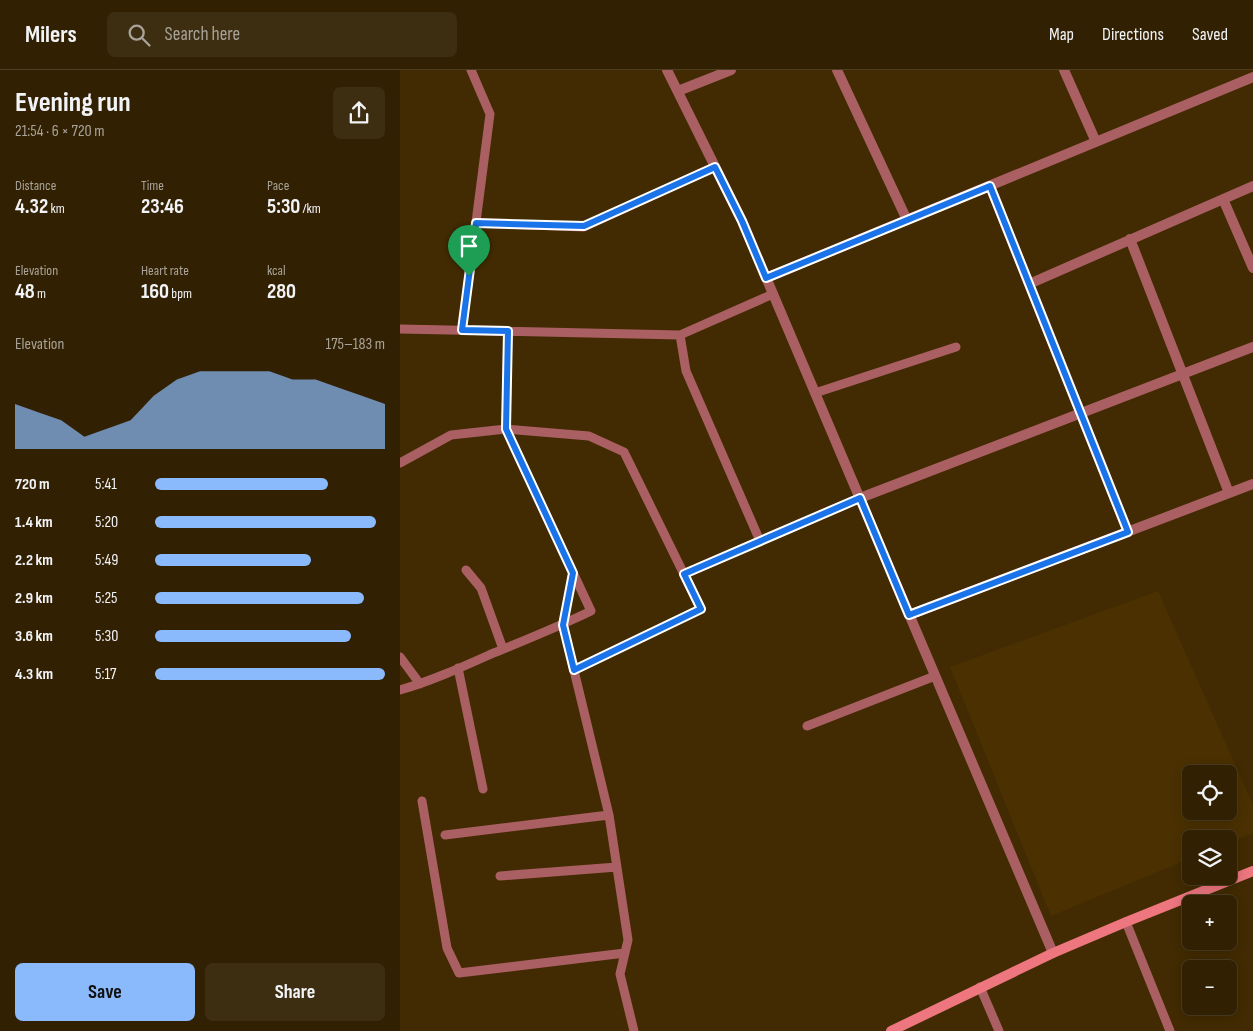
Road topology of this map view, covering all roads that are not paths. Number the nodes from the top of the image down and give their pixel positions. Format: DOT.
graph roads {
  1 [pos="471,70"];
  2 [pos="667,70"];
  3 [pos="731,70"];
  4 [pos="837,70"];
  5 [pos="1064,70"];
  6 [pos="1253,77"];
  7 [pos="678,91"];
  8 [pos="1096,142"];
  9 [pos="715,167"];
  10 [pos="990,186"];
  11 [pos="1253,186"];
  12 [pos="1223,199"];
  13 [pos="907,220"];
  14 [pos="476,223"];
  15 [pos="1130,239"];
  16 [pos="1253,268"];
  17 [pos="766,278"];
  18 [pos="1029,284"];
  19 [pos="773,294"];
  20 [pos="400,330"];
  21 [pos="462,330"];
  22 [pos="508,331"];
  23 [pos="680,334"];
  24 [pos="956,347"];
  25 [pos="1253,347"];
  26 [pos="1182,374"];
  27 [pos="815,393"];
  28 [pos="1080,413"];
  29 [pos="506,429"];
  30 [pos="400,463"];
  31 [pos="1253,484"];
  32 [pos="1229,493"];
  33 [pos="860,498"];
  34 [pos="1128,532"];
  35 [pos="760,541"];
  36 [pos="466,570"];
  37 [pos="573,573"];
  38 [pos="684,574"];
  39 [pos="909,615"];
  40 [pos="563,625"];
  41 [pos="503,649"];
  42 [pos="400,657"];
  43 [pos="458,668"];
  44 [pos="574,670"];
  45 [pos="936,676"];
  46 [pos="420,684"];
  47 [pos="400,690"];
  48 [pos="807,726"];
  49 [pos="483,790"];
  50 [pos="422,801"];
  51 [pos="610,815"];
  52 [pos="445,835"];
  53 [pos="617,867"];
  54 [pos="1253,871"];
  55 [pos="500,876"];
  56 [pos="1126,922"];
  57 [pos="625,953"];
  58 [pos="1053,953"];
  59 [pos="980,987"];
  60 [pos="634,1031"];
  61 [pos="891,1031"];
  62 [pos="999,1031"];
  63 [pos="1170,1031"];
  1 -- 14 [label="lane"];
  2 -- 7 [label="street"];
  3 -- 7 [label="street"];
  4 -- 13 [label="street"];
  5 -- 8 [label="street"];
  6 -- 8 [label="street"];
  7 -- 9 [label="street"];
  8 -- 10 [label="street"];
  9 -- 14 [label="lane"];
  9 -- 17 [label="street"];
  10 -- 13 [label="street"];
  10 -- 18 [label="street"];
  11 -- 12 [label="street"];
  12 -- 15 [label="street"];
  12 -- 16 [label="street"];
  13 -- 17 [label="street"];
  14 -- 21 [label="lane"];
  15 -- 18 [label="street"];
  15 -- 26 [label="street"];
  17 -- 19 [label="street"];
  18 -- 28 [label="street"];
  19 -- 23 [label="lane"];
  19 -- 27 [label="street"];
  20 -- 21 [label="lane"];
  21 -- 22 [label="lane"];
  22 -- 23 [label="lane"];
  22 -- 29 [label="lane"];
  23 -- 35 [label="lane"];
  24 -- 27 [label="lane"];
  25 -- 26 [label="street"];
  26 -- 28 [label="street"];
  26 -- 32 [label="street"];
  27 -- 33 [label="street"];
  28 -- 33 [label="street"];
  28 -- 34 [label="street"];
  29 -- 30 [label="lane"];
  29 -- 37 [label="lane"];
  29 -- 38 [label="lane"];
  31 -- 32 [label="street"];
  32 -- 34 [label="street"];
  33 -- 35 [label="lane"];
  33 -- 39 [label="street"];
  34 -- 39 [label="street"];
  35 -- 38 [label="lane"];
  36 -- 41 [label="lane"];
  37 -- 40 [label="lane"];
  37 -- 40 [label="lane"];
  38 -- 44 [label="lane"];
  39 -- 45 [label="street"];
  40 -- 41 [label="lane"];
  40 -- 44 [label="lane"];
  41 -- 43 [label="lane"];
  42 -- 46 [label="lane"];
  43 -- 46 [label="lane"];
  43 -- 49 [label="lane"];
  44 -- 51 [label="lane"];
  45 -- 48 [label="lane"];
  45 -- 58 [label="street"];
  46 -- 47 [label="lane"];
  50 -- 57 [label="lane"];
  51 -- 52 [label="lane"];
  51 -- 53 [label="lane"];
  53 -- 55 [label="lane"];
  53 -- 57 [label="lane"];
  54 -- 56 [label="street"];
  56 -- 58 [label="street"];
  56 -- 63 [label="lane"];
  57 -- 60 [label="lane"];
  58 -- 59 [label="street"];
  59 -- 61 [label="street"];
  59 -- 62 [label="lane"];
}
